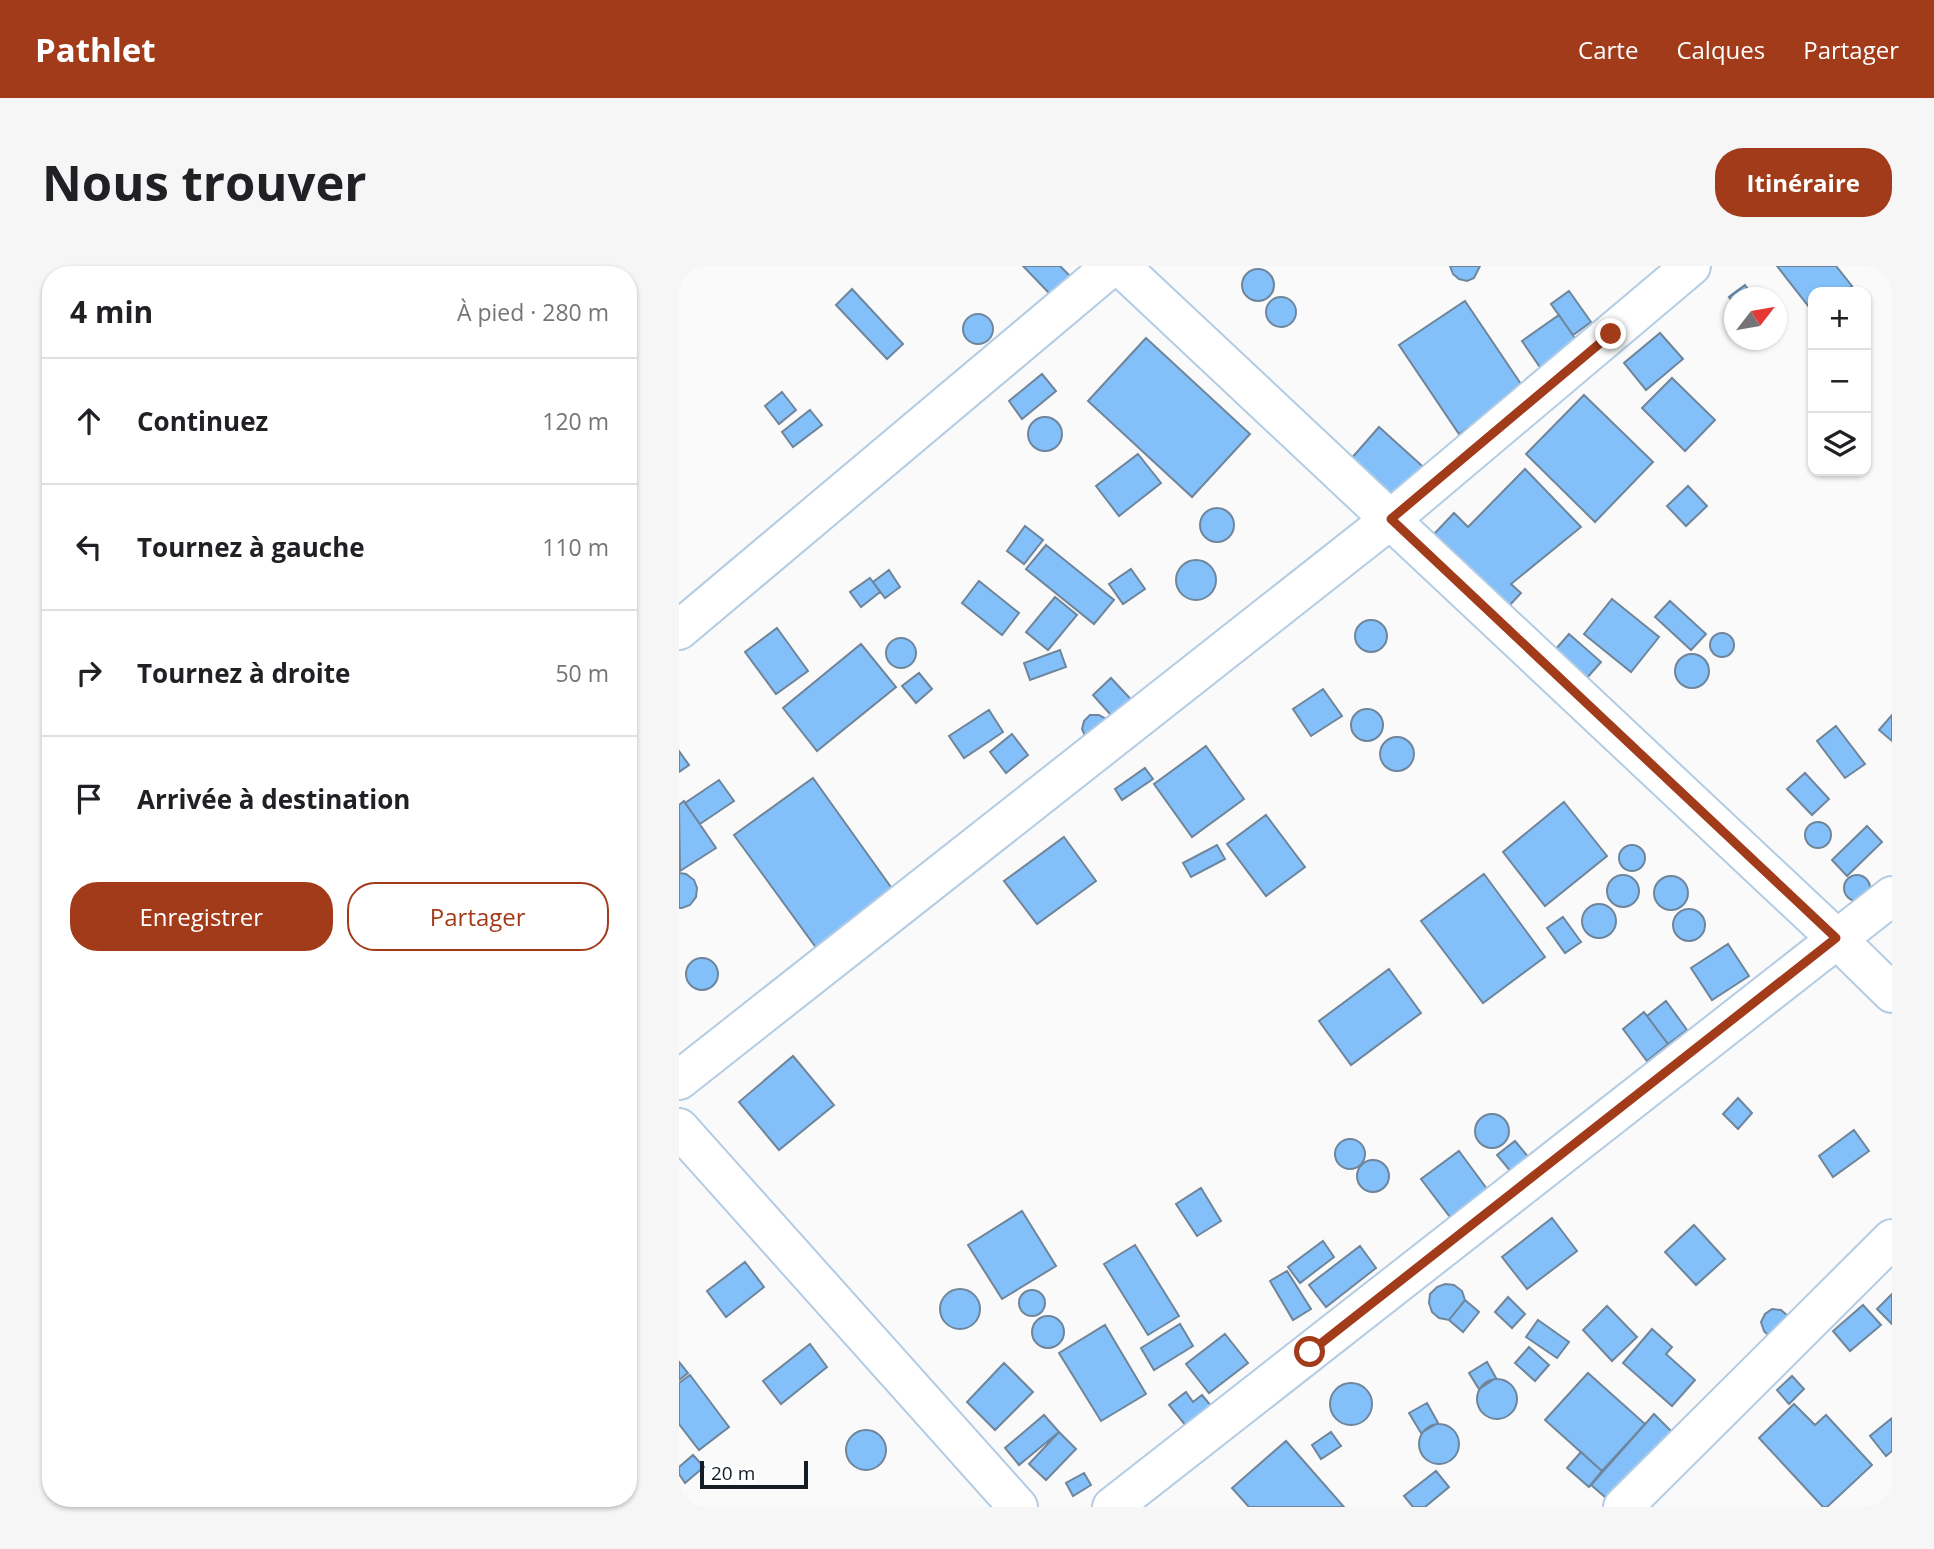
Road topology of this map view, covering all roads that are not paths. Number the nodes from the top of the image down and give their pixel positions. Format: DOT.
graph roads {
  1 [pos="1112,266"];
  2 [pos="1120,266"];
  3 [pos="1691,266"];
  4 [pos="1391,519"];
  5 [pos="679,630"];
  6 [pos="1892,896"];
  7 [pos="1836,938"];
  8 [pos="1892,993"];
  9 [pos="679,1080"];
  10 [pos="679,1128"];
  11 [pos="1892,1239"];
  12 [pos="1018,1507"];
  13 [pos="1112,1507"];
  14 [pos="1623,1507"];
  1 -- 5 [label="street"];
  2 -- 4 [label="street"];
  3 -- 4 [label="street"];
  4 -- 7 [label="street"];
  4 -- 9 [label="street"];
  6 -- 7 [label="street"];
  7 -- 8 [label="street"];
  7 -- 13 [label="street"];
  10 -- 12 [label="street"];
  11 -- 14 [label="street"];
}
